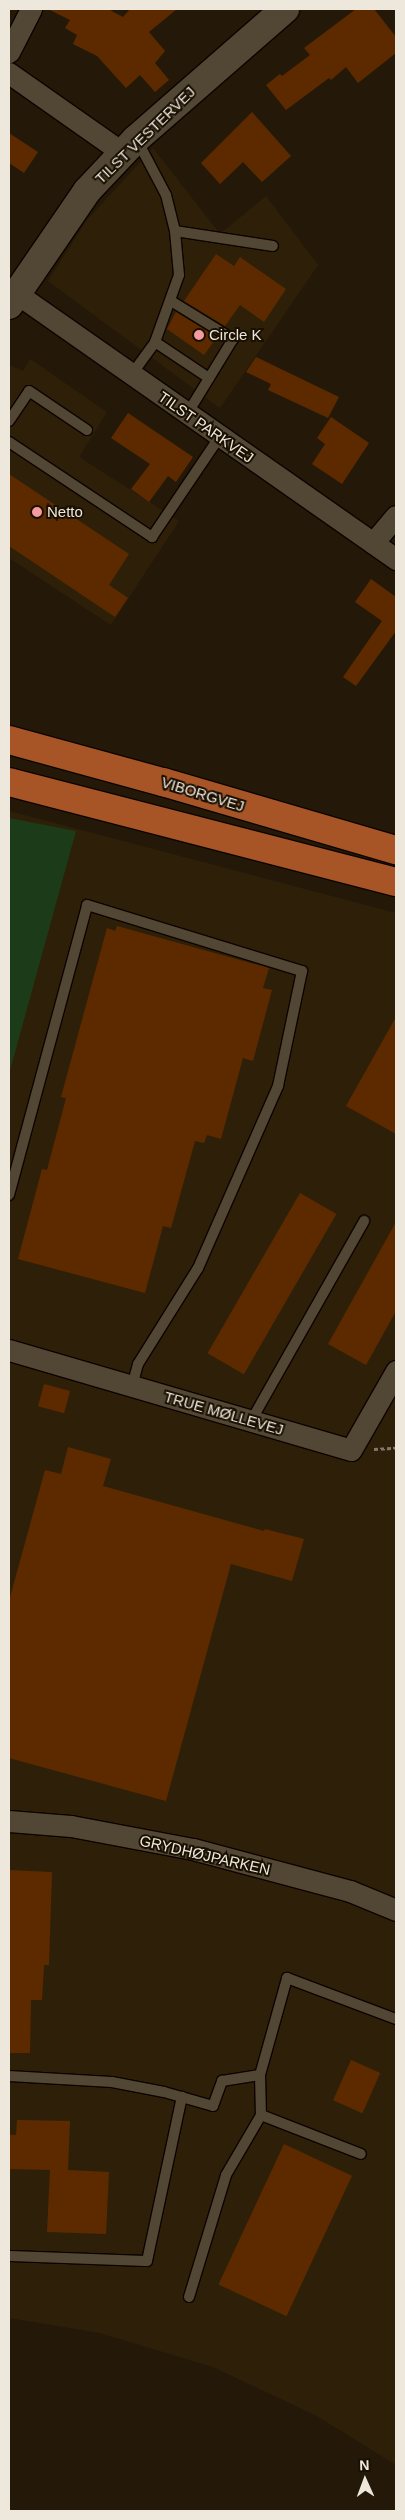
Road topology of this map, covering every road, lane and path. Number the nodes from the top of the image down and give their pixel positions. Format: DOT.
graph roads {
  1 [pos="31,9"];
  2 [pos="285,9"];
  3 [pos="9,52"];
  4 [pos="9,73"];
  5 [pos="130,146"];
  6 [pos="175,231"];
  7 [pos="273,246"];
  8 [pos="11,296"];
  9 [pos="171,301"];
  10 [pos="155,342"];
  11 [pos="132,374"];
  12 [pos="209,378"];
  13 [pos="187,414"];
  14 [pos="9,421"];
  15 [pos="87,430"];
  16 [pos="220,436"];
  17 [pos="9,442"];
  18 [pos="396,516"];
  19 [pos="373,544"];
  20 [pos="396,559"];
  21 [pos="9,740"];
  22 [pos="9,782"];
  23 [pos="396,850"];
  24 [pos="396,882"];
  25 [pos="9,1194"];
  26 [pos="364,1221"];
  27 [pos="9,1350"];
  28 [pos="396,1371"];
  29 [pos="132,1386"];
  30 [pos="251,1421"];
  31 [pos="9,1821"];
  32 [pos="396,1910"];
  33 [pos="396,2019"];
  34 [pos="260,2075"];
  35 [pos="9,2076"];
  36 [pos="182,2097"];
  37 [pos="261,2115"];
  38 [pos="361,2154"];
  39 [pos="9,2256"];
  40 [pos="189,2297"];
  1 -- 3 [label="street"];
  2 -- 5 [label="street, TILST VESTERVEJ"];
  4 -- 5 [label="street"];
  5 -- 6 [label="lane"];
  5 -- 8 [label="street, TILST VESTERVEJ"];
  6 -- 7 [label="lane"];
  6 -- 9 [label="lane"];
  8 -- 11 [label="street, TILST PARKVEJ"];
  9 -- 10 [label="lane"];
  9 -- 12 [label="lane"];
  10 -- 11 [label="lane"];
  10 -- 12 [label="lane"];
  11 -- 13 [label="street, TILST PARKVEJ"];
  12 -- 13 [label="lane"];
  13 -- 16 [label="street, TILST PARKVEJ"];
  14 -- 15 [label="lane"];
  16 -- 17 [label="lane"];
  16 -- 19 [label="street, TILST PARKVEJ"];
  18 -- 19 [label="street"];
  19 -- 20 [label="street, TILST PARKVEJ"];
  21 -- 23 [label="main road, VIBORGVEJ"];
  22 -- 24 [label="main road"];
  25 -- 29 [label="lane"];
  26 -- 30 [label="lane"];
  27 -- 29 [label="street, TRUE MØLLEVEJ"];
  28 -- 30 [label="street, TRUE MØLLEVEJ"];
  29 -- 30 [label="street, TRUE MØLLEVEJ"];
  31 -- 32 [label="street, GRYDHØJPARKEN"];
  33 -- 34 [label="lane"];
  34 -- 36 [label="lane"];
  34 -- 37 [label="lane"];
  35 -- 36 [label="lane"];
  36 -- 39 [label="lane"];
  37 -- 38 [label="lane"];
  37 -- 40 [label="lane"];
}
